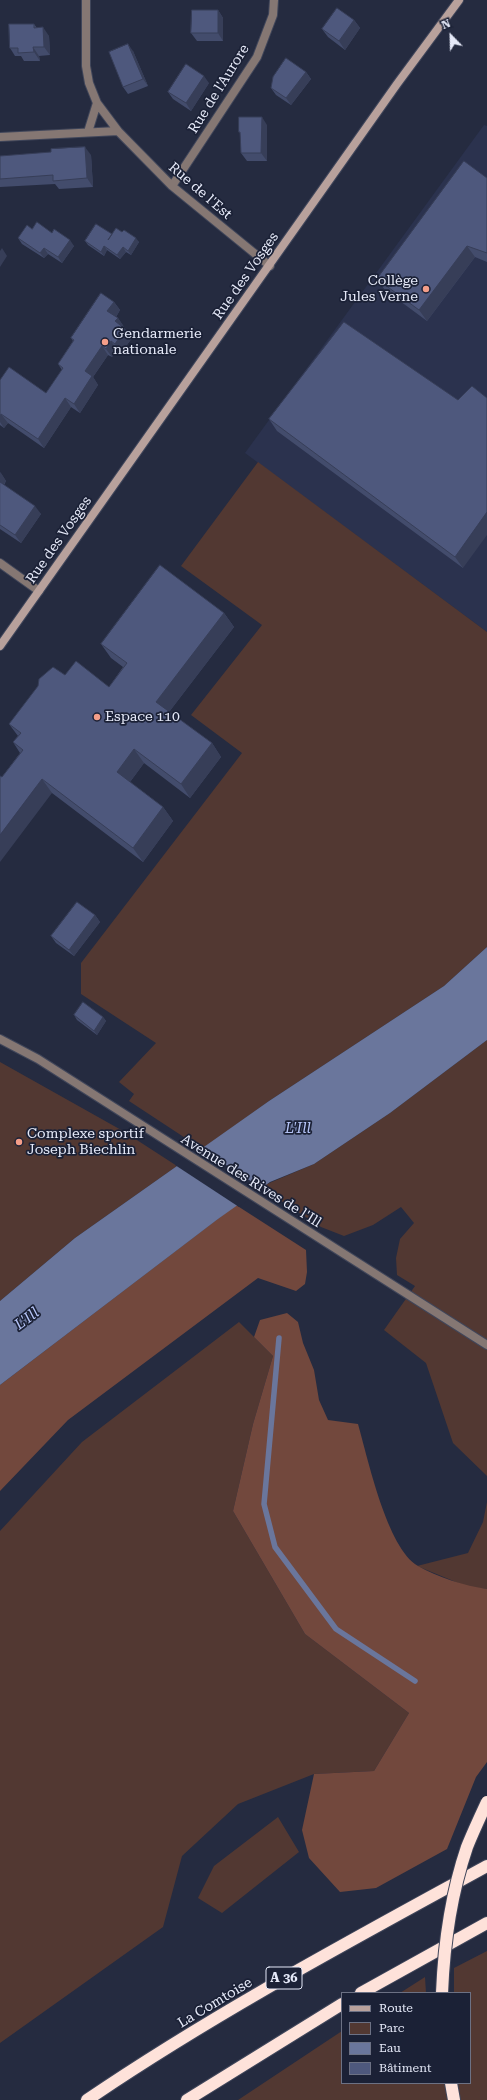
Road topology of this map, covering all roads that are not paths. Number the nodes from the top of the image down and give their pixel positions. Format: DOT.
graph roads {
  1 [pos="86,0"];
  2 [pos="274,0"];
  3 [pos="459,0"];
  4 [pos="97,103"];
  5 [pos="118,131"];
  6 [pos="88,132"];
  7 [pos="0,137"];
  8 [pos="172,186"];
  9 [pos="270,266"];
  10 [pos="0,562"];
  11 [pos="40,591"];
  12 [pos="0,646"];
  13 [pos="0,1039"];
  14 [pos="487,1345"];
  15 [pos="487,1802"];
  16 [pos="487,1866"];
  17 [pos="487,1923"];
  18 [pos="363,1992"];
  19 [pos="442,1992"];
  20 [pos="341,2005"];
  21 [pos="451,2084"];
  22 [pos="87,2100"];
  23 [pos="187,2100"];
  24 [pos="454,2100"];
  1 -- 4 [label="street, Rue de l'Est"];
  2 -- 8 [label="street, Rue de l'Aurore"];
  3 -- 9 [label="main road, Rue des Vosges"];
  4 -- 5 [label="street, Rue de l'Est"];
  4 -- 6 [label="street"];
  5 -- 6 [label="street"];
  5 -- 8 [label="street, Rue de l'Est"];
  6 -- 7 [label="street"];
  8 -- 9 [label="street, Rue de l'Est"];
  9 -- 11 [label="main road, Rue des Vosges"];
  10 -- 11 [label="street"];
  11 -- 12 [label="main road, Rue des Vosges"];
  13 -- 14 [label="street, Avenue des Rives de l'Ill"];
  15 -- 19 [label="highway, bridge"];
  16 -- 22 [label="highway, La Comtoise / A 36"];
  17 -- 18 [label="highway"];
  20 -- 23 [label="highway"];
  21 -- 24 [label="highway"];
}
